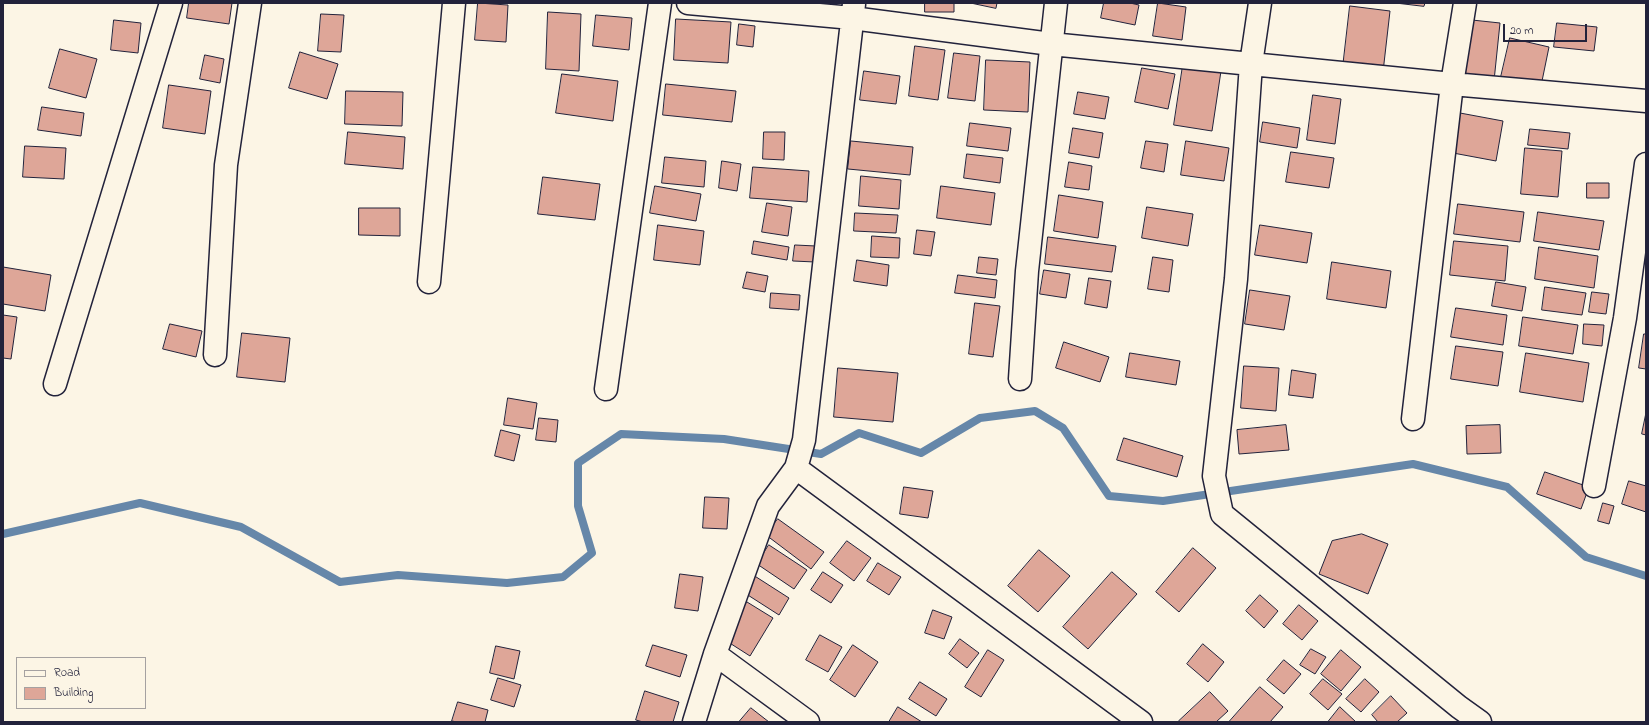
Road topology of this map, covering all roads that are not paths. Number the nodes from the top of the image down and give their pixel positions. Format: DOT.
graph roads {
  1 [pos="171,3"];
  2 [pos="250,3"];
  3 [pos="454,3"];
  4 [pos="660,3"];
  5 [pos="688,3"];
  6 [pos="1056,3"];
  7 [pos="1260,3"];
  8 [pos="1465,3"];
  9 [pos="853,10"];
  10 [pos="1051,44"];
  11 [pos="1251,64"];
  12 [pos="1452,84"];
  13 [pos="1646,101"];
  14 [pos="1646,164"];
  15 [pos="430,282"];
  16 [pos="215,355"];
  17 [pos="1020,379"];
  18 [pos="55,384"];
  19 [pos="606,389"];
  20 [pos="1412,419"];
  21 [pos="796,468"];
  22 [pos="1594,486"];
  23 [pos="715,654"];
  24 [pos="694,722"];
  25 [pos="808,722"];
  26 [pos="1141,722"];
  27 [pos="1480,722"];
  1 -- 18 [label="street"];
  2 -- 16 [label="street"];
  3 -- 15 [label="street"];
  4 -- 19 [label="street"];
  5 -- 9 [label="street"];
  6 -- 10 [label="street"];
  7 -- 11 [label="street"];
  8 -- 12 [label="street"];
  9 -- 10 [label="street"];
  9 -- 21 [label="street"];
  10 -- 11 [label="street"];
  10 -- 17 [label="street"];
  11 -- 12 [label="street"];
  11 -- 27 [label="street"];
  12 -- 13 [label="street"];
  12 -- 20 [label="street"];
  14 -- 22 [label="street"];
  21 -- 23 [label="street"];
  21 -- 26 [label="street"];
  23 -- 24 [label="street"];
  23 -- 25 [label="street"];
}
